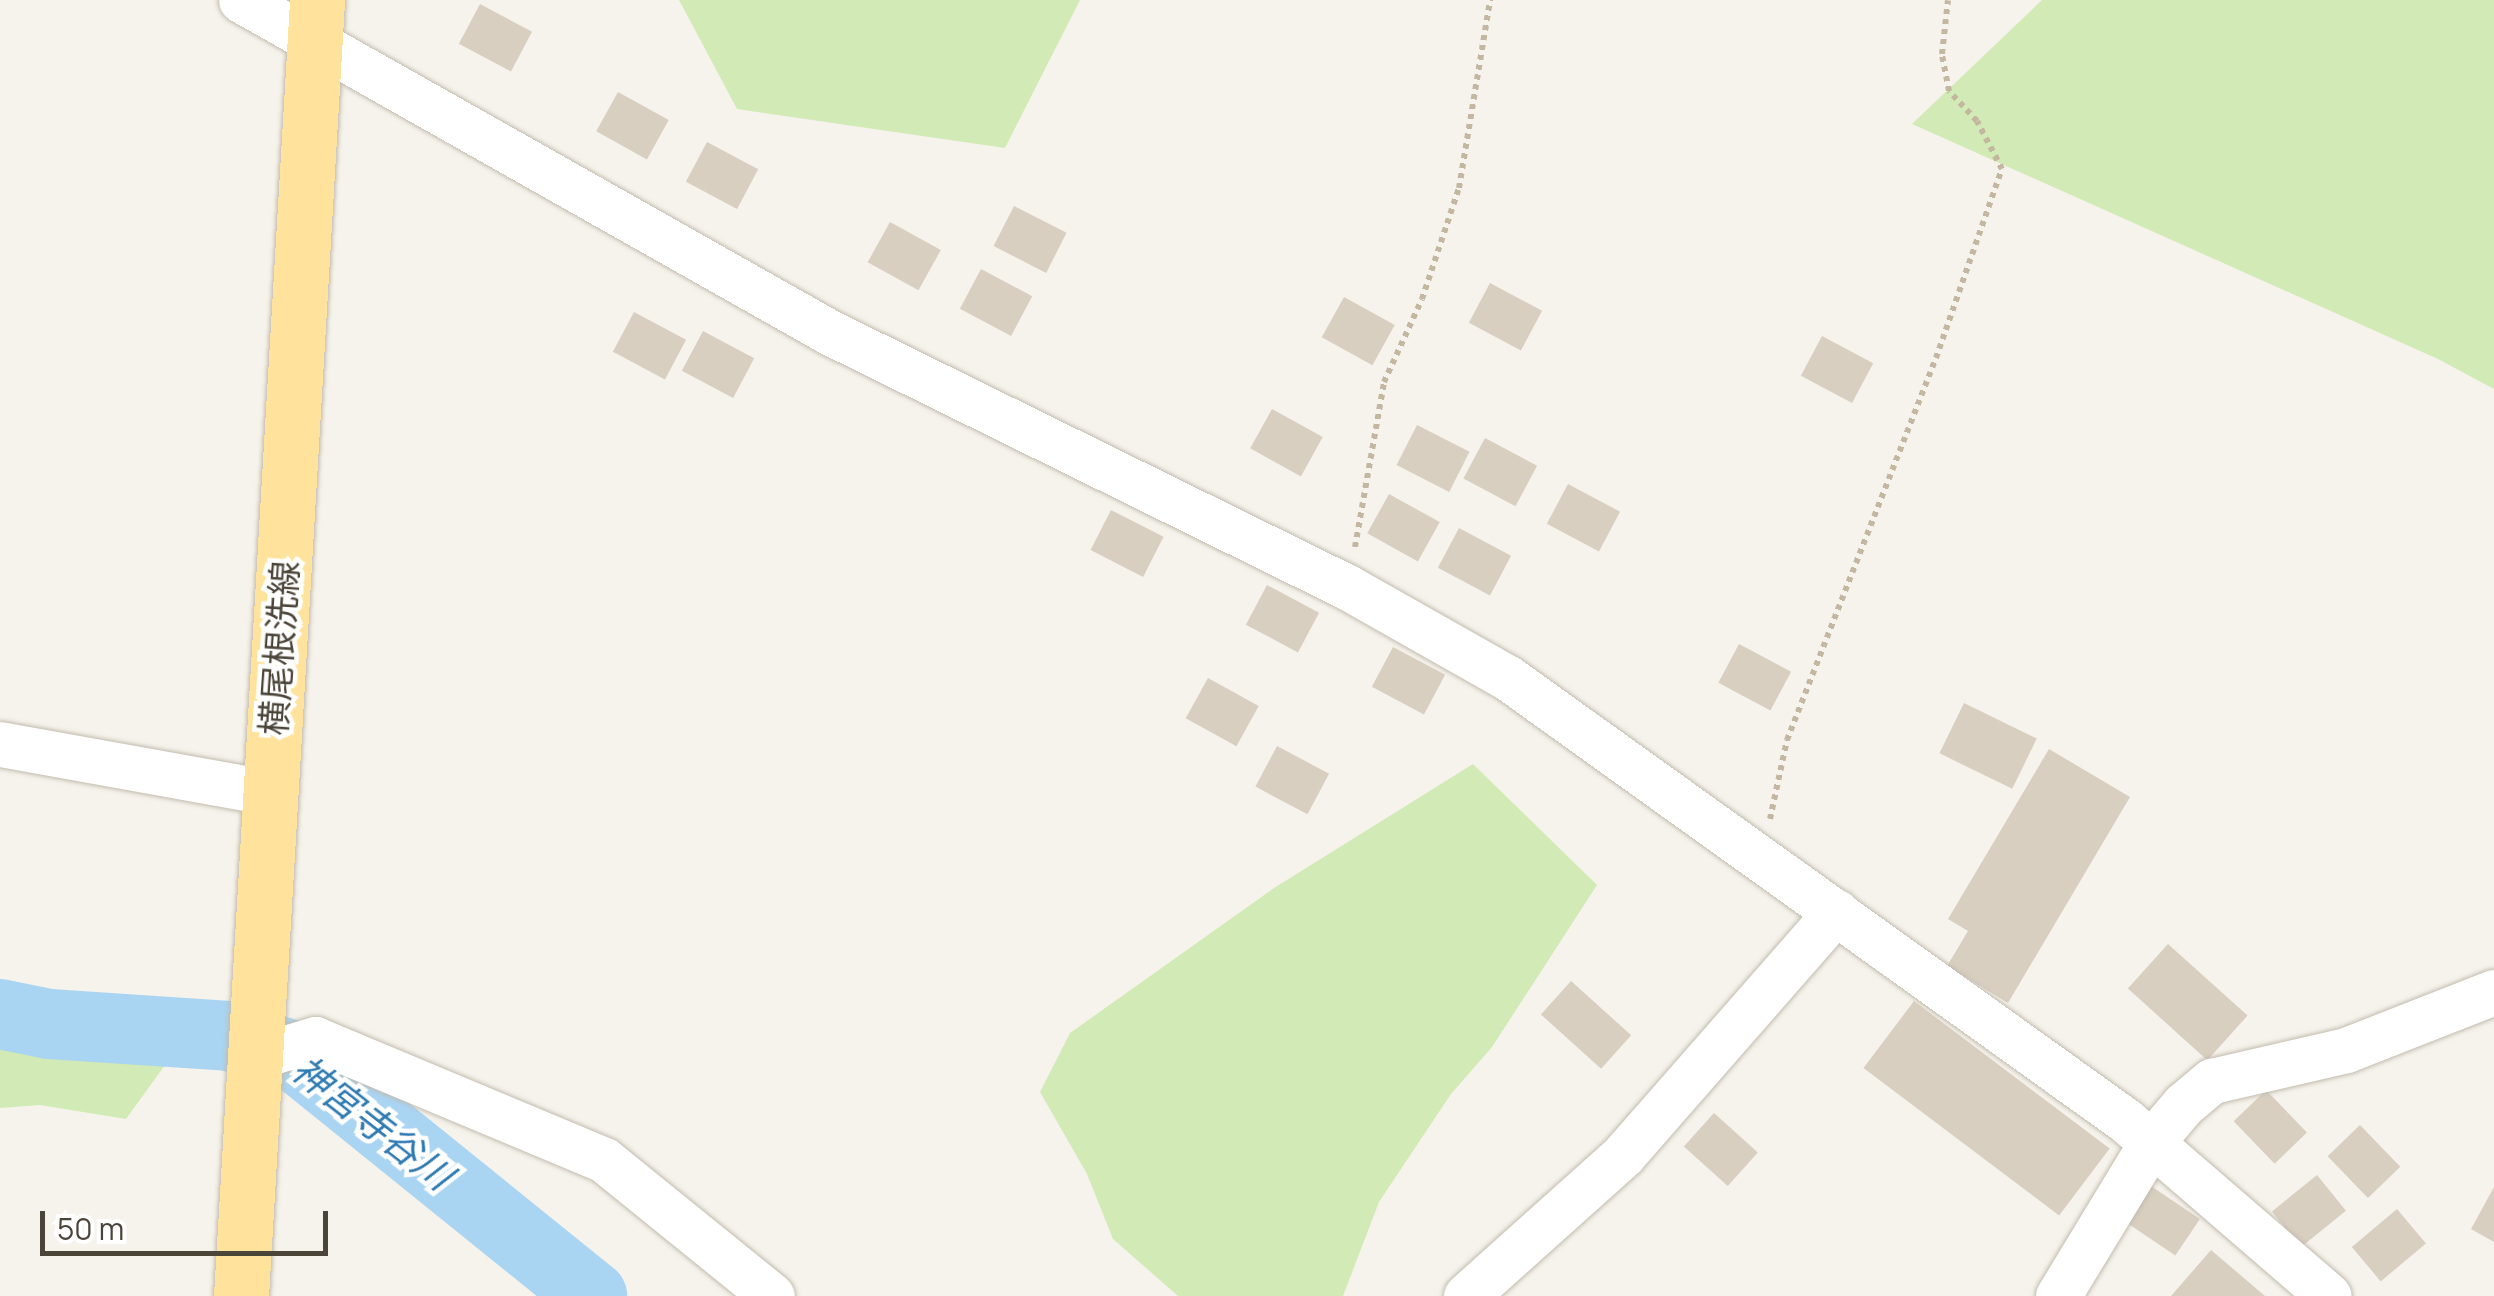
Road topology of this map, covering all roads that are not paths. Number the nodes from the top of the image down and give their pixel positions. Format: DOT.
graph roads {
  1 [pos="242,0"];
  2 [pos="316,20"];
  3 [pos="0,744"];
  4 [pos="268,792"];
  5 [pos="1836,912"];
  6 [pos="2494,992"];
  7 [pos="252,1058"];
  8 [pos="2151,1143"];
  9 [pos="241,1296"];
  10 [pos="772,1296"];
  11 [pos="1466,1296"];
  12 [pos="2058,1296"];
  13 [pos="2329,1296"];
  1 -- 2 [label="street"];
  2 -- 4 [label="main road, 横尾根洗線"];
  2 -- 5 [label="street"];
  3 -- 4 [label="street"];
  4 -- 7 [label="main road, 横尾根洗線"];
  5 -- 8 [label="street"];
  5 -- 11 [label="street"];
  6 -- 8 [label="street"];
  7 -- 9 [label="main road, 横尾根洗線"];
  7 -- 10 [label="street"];
  8 -- 12 [label="street"];
  8 -- 13 [label="street"];
}
